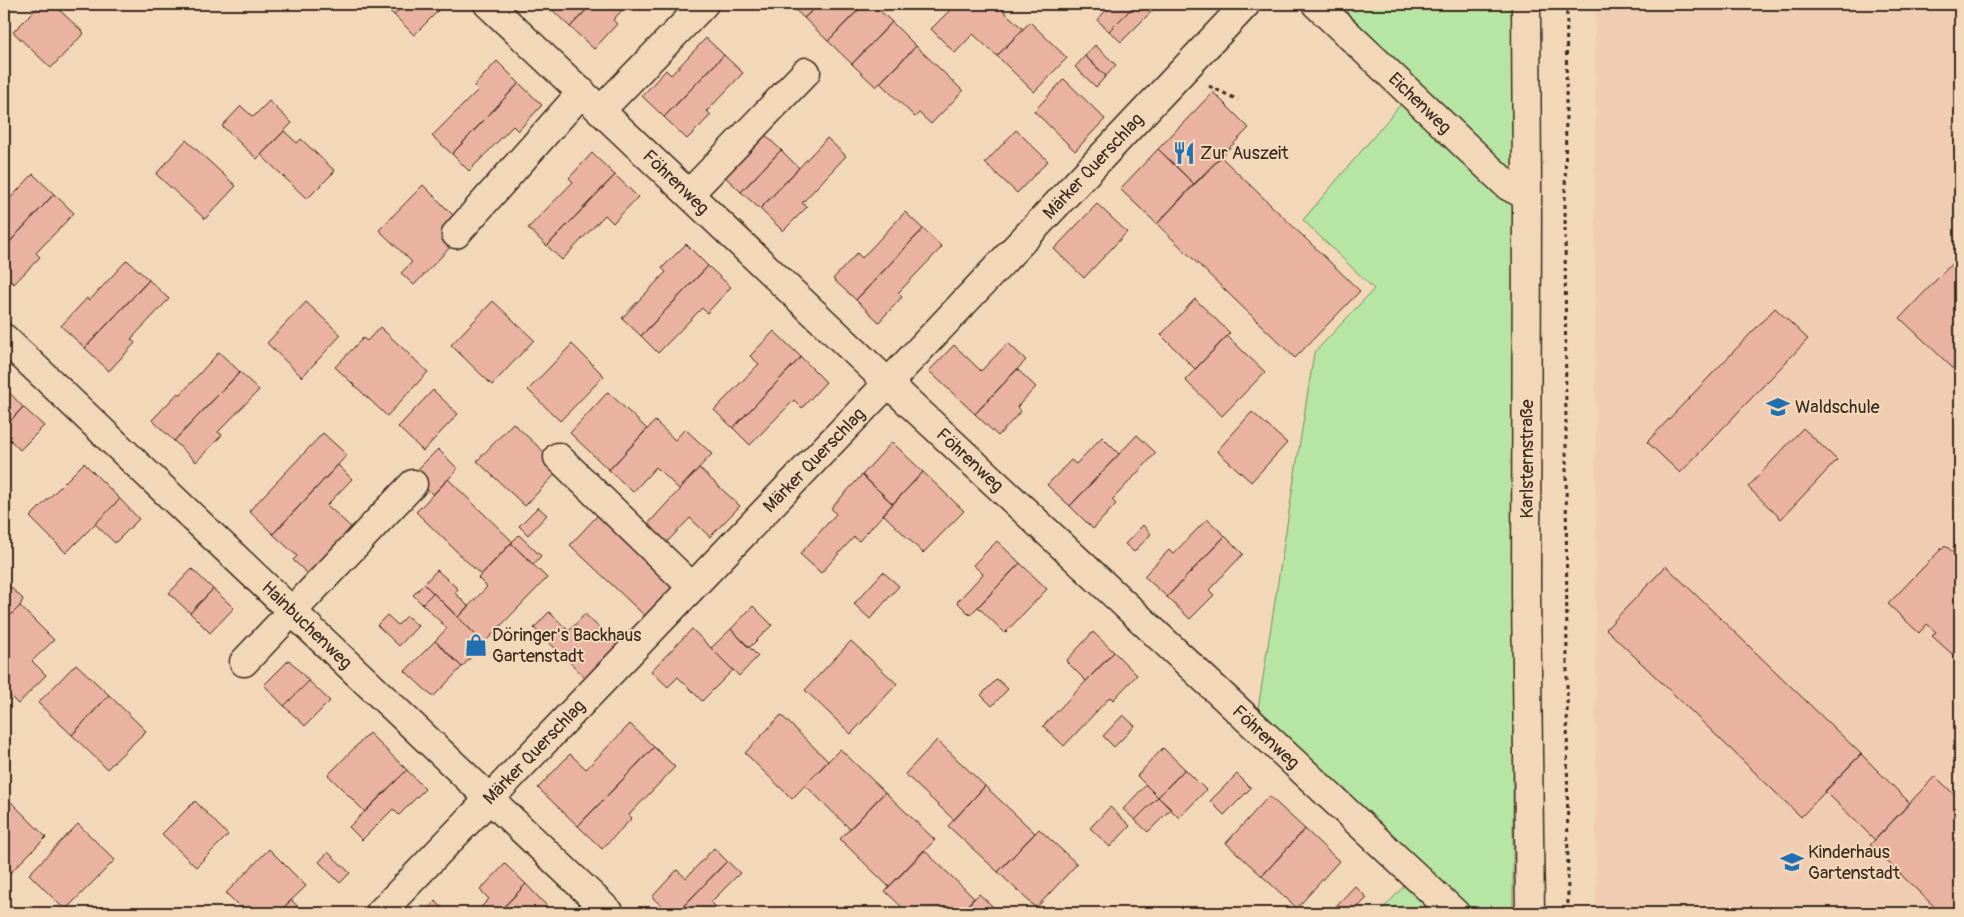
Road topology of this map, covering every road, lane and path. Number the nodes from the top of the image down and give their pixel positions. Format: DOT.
graph roads {
  1 [pos="704,4"];
  2 [pos="1246,4"];
  3 [pos="1316,4"];
  4 [pos="1526,4"];
  5 [pos="1567,4"];
  6 [pos="493,5"];
  7 [pos="806,72"];
  8 [pos="591,101"];
  9 [pos="689,194"];
  10 [pos="1528,196"];
  11 [pos="456,234"];
  12 [pos="4,338"];
  13 [pos="888,383"];
  14 [pos="558,457"];
  15 [pos="413,484"];
  16 [pos="692,587"];
  17 [pos="292,611"];
  18 [pos="244,662"];
  19 [pos="489,798"];
  20 [pos="380,913"];
  21 [pos="610,913"];
  22 [pos="1455,913"];
  23 [pos="1530,913"];
  24 [pos="1568,913"];
  1 -- 8 [label="street"];
  2 -- 13 [label="street, Märker Querschlag"];
  3 -- 10 [label="street, Eichenweg"];
  4 -- 10 [label="street, Karlsternstraße"];
  5 -- 24 [label="path"];
  6 -- 8 [label="street, Föhrenweg"];
  7 -- 9 [label="street"];
  8 -- 9 [label="street, Föhrenweg"];
  8 -- 11 [label="street"];
  9 -- 13 [label="street, Föhrenweg"];
  10 -- 23 [label="street, Karlsternstraße"];
  12 -- 17 [label="street, Hainbuchenweg"];
  13 -- 16 [label="street, Märker Querschlag"];
  13 -- 22 [label="street, Föhrenweg"];
  14 -- 16 [label="street"];
  15 -- 17 [label="street"];
  16 -- 19 [label="street, Märker Querschlag"];
  17 -- 18 [label="street"];
  17 -- 19 [label="street, Hainbuchenweg"];
  19 -- 20 [label="street, Märker Querschlag"];
  19 -- 21 [label="street, Hainbuchenweg"];
}
